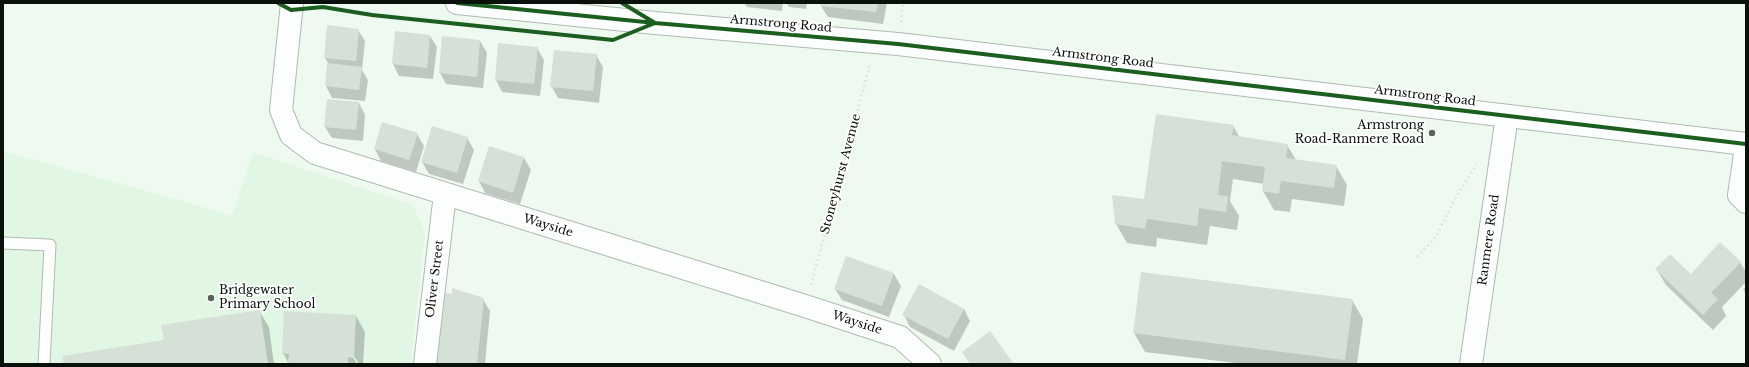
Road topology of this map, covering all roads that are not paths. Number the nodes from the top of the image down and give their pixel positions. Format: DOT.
graph roads {
  1 [pos="292,3"];
  2 [pos="458,3"];
  3 [pos="1507,116"];
  4 [pos="1746,146"];
  5 [pos="445,194"];
  6 [pos="1746,202"];
  7 [pos="3,243"];
  8 [pos="44,364"];
  9 [pos="425,364"];
  10 [pos="930,364"];
  11 [pos="1471,364"];
  1 -- 5 [label="street, Wayside"];
  2 -- 3 [label="street, Armstrong Road"];
  3 -- 4 [label="street, Armstrong Road"];
  3 -- 11 [label="street, Ranmere Road"];
  4 -- 6 [label="street"];
  5 -- 9 [label="street, Oliver Street"];
  5 -- 10 [label="street, Wayside"];
  7 -- 8 [label="lane"];
}
